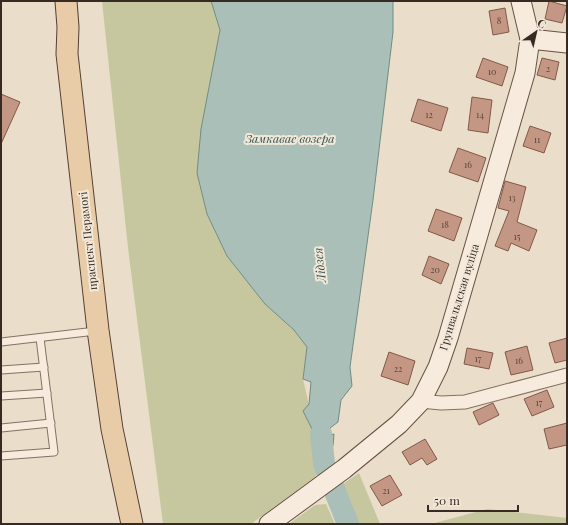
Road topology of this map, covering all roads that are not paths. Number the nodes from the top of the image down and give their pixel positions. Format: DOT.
graph roads {
  1 [pos="52,1"];
  2 [pos="66,1"];
  3 [pos="521,1"];
  4 [pos="530,39"];
  5 [pos="567,43"];
  6 [pos="67,54"];
  7 [pos="98,330"];
  8 [pos="40,338"];
  9 [pos="1,342"];
  10 [pos="44,367"];
  11 [pos="1,370"];
  12 [pos="567,375"];
  13 [pos="47,393"];
  14 [pos="1,396"];
  15 [pos="421,401"];
  16 [pos="51,423"];
  17 [pos="1,428"];
  18 [pos="112,429"];
  19 [pos="1,456"];
  20 [pos="118,524"];
  21 [pos="132,524"];
  22 [pos="269,524"];
  1 -- 6 [label="main road, праспект Перамогі"];
  2 -- 6 [label="main road, праспект Перамогі"];
  3 -- 4 [label="main road, Грунвальдская вуліца"];
  4 -- 5 [label="main road"];
  4 -- 15 [label="main road, Грунвальдская вуліца"];
  6 -- 7 [label="main road, праспект Перамогі"];
  7 -- 8 [label="lane"];
  7 -- 18 [label="main road, праспект Перамогі"];
  8 -- 9 [label="lane"];
  8 -- 10 [label="lane"];
  10 -- 11 [label="lane"];
  10 -- 13 [label="lane"];
  12 -- 15 [label="street"];
  13 -- 14 [label="lane"];
  13 -- 16 [label="lane"];
  15 -- 22 [label="main road, Грунвальдская вуліца"];
  16 -- 17 [label="lane"];
  16 -- 19 [label="lane"];
  18 -- 20 [label="main road, праспект Перамогі"];
  18 -- 21 [label="main road, праспект Перамогі"];
}
